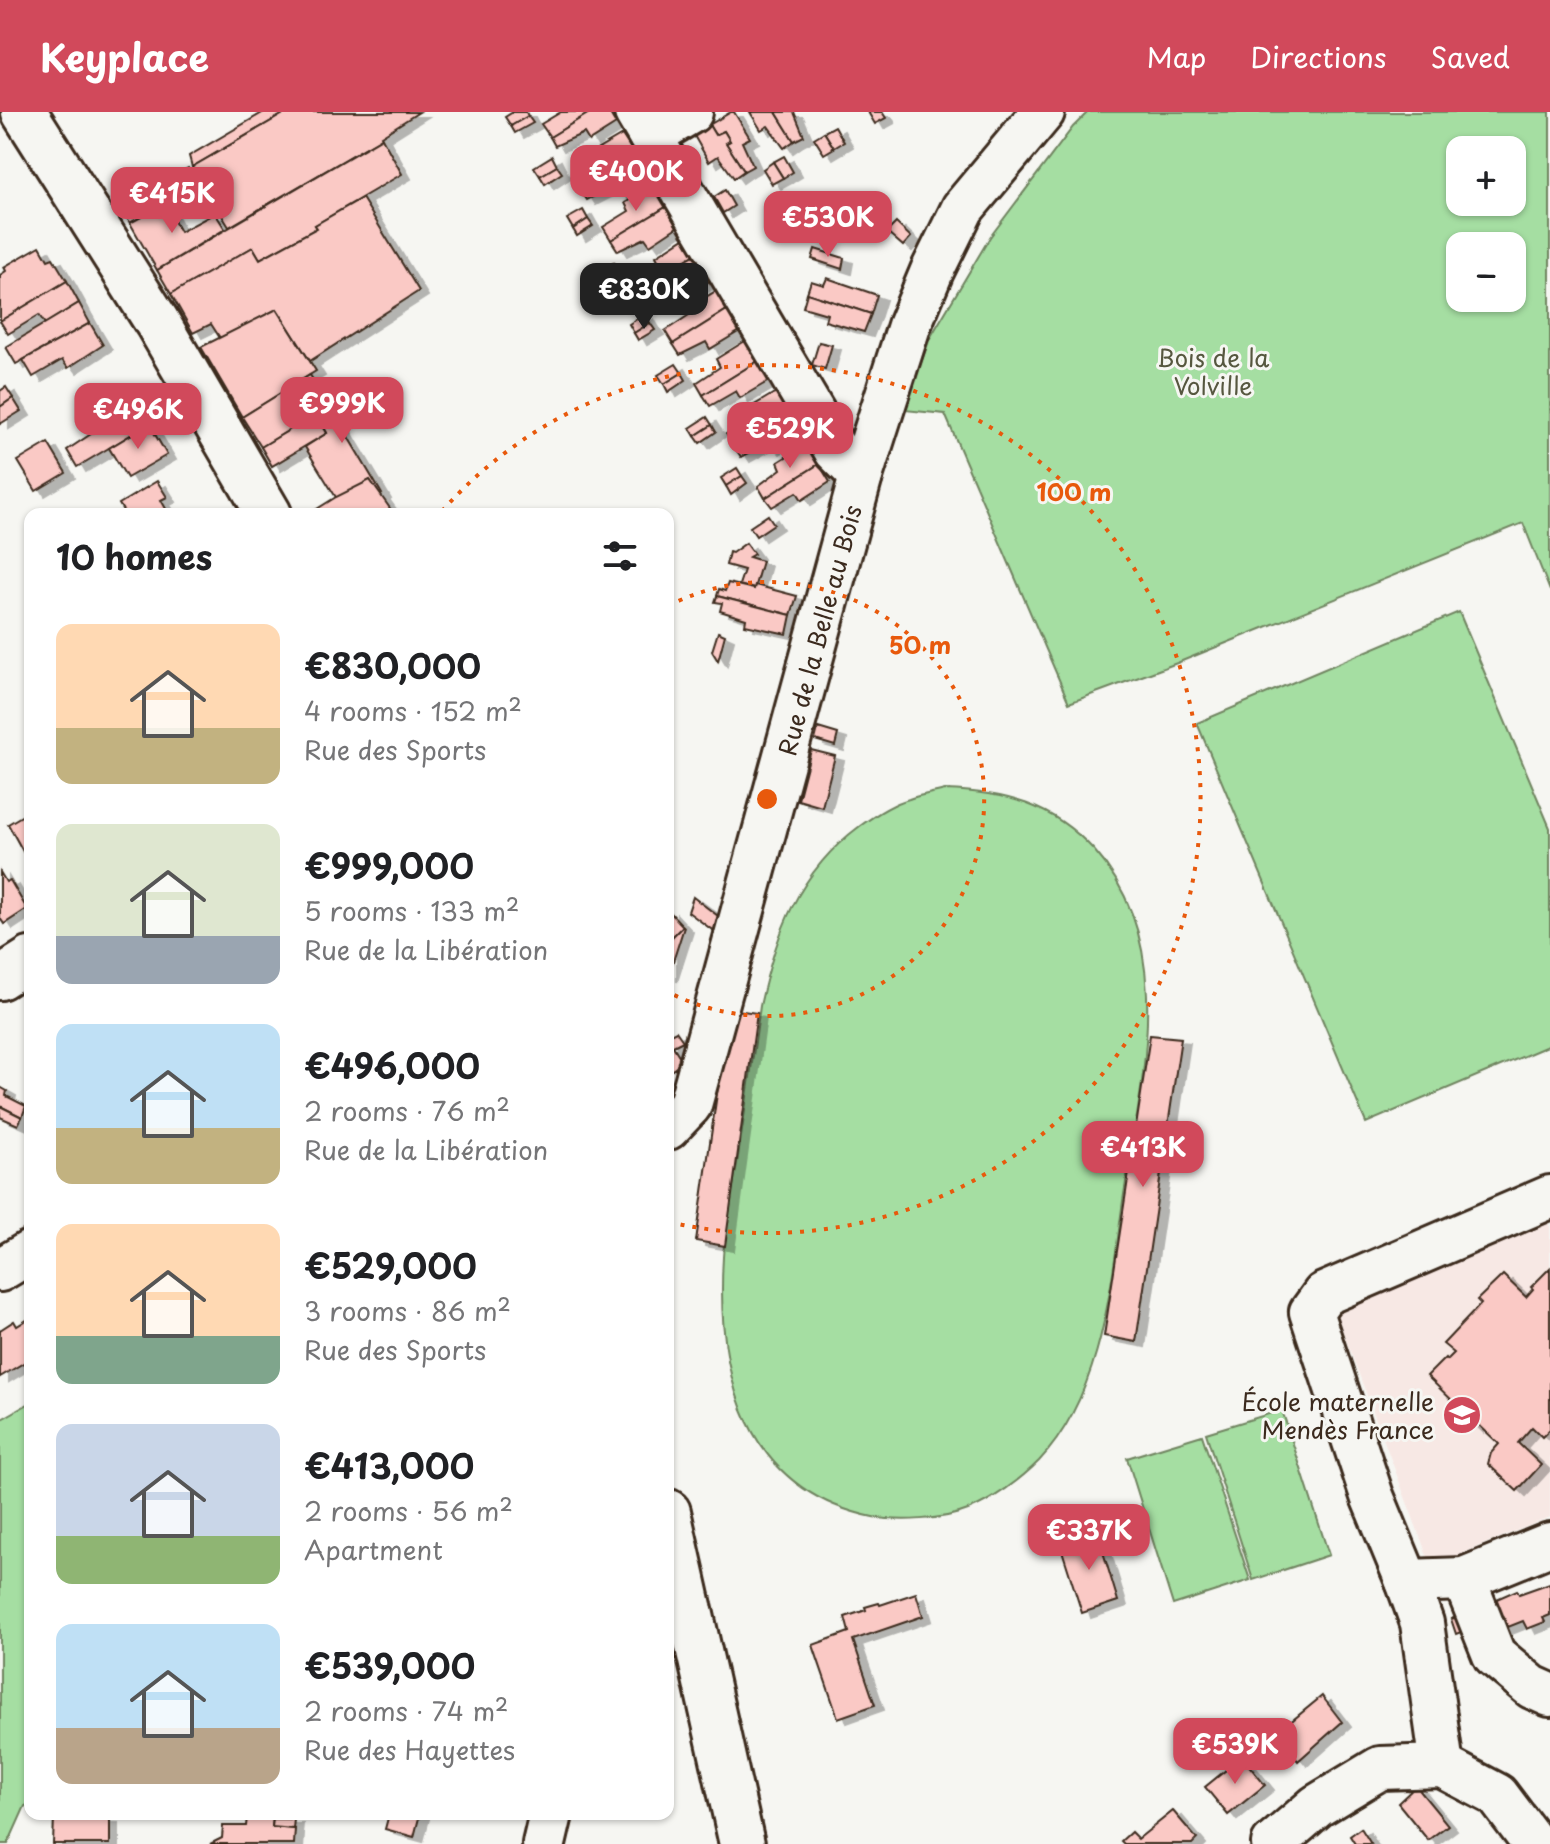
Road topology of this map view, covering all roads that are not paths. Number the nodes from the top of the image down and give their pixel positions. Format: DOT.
graph roads {
  1 [pos="24,112"];
  2 [pos="46,112"];
  3 [pos="691,112"];
  4 [pos="1043,112"];
  5 [pos="643,124"];
  6 [pos="75,190"];
  7 [pos="861,476"];
  8 [pos="266,508"];
  9 [pos="24,963"];
  10 [pos="0,978"];
  11 [pos="674,1122"];
  12 [pos="1550,1197"];
  13 [pos="24,1256"];
  14 [pos="0,1270"];
  15 [pos="674,1539"];
  16 [pos="1550,1544"];
  17 [pos="1464,1579"];
  18 [pos="1407,1581"];
  19 [pos="1550,1695"];
  20 [pos="1442,1766"];
  21 [pos="550,1820"];
  22 [pos="544,1844"];
  23 [pos="742,1844"];
  24 [pos="1273,1844"];
  25 [pos="1534,1844"];
  1 -- 6 [label="main road"];
  2 -- 6 [label="main road"];
  3 -- 5 [label="street"];
  4 -- 7 [label="street, Rue de la Belle au Bois"];
  5 -- 7 [label="street"];
  6 -- 8 [label="main road"];
  7 -- 11 [label="street, Rue de la Belle au Bois"];
  9 -- 10 [label="street"];
  12 -- 18 [label="street"];
  13 -- 14 [label="street"];
  15 -- 23 [label="main road"];
  16 -- 17 [label="street"];
  17 -- 18 [label="street"];
  17 -- 19 [label="street"];
  18 -- 20 [label="street"];
  20 -- 24 [label="street"];
  20 -- 25 [label="street"];
  21 -- 22 [label="street"];
}
